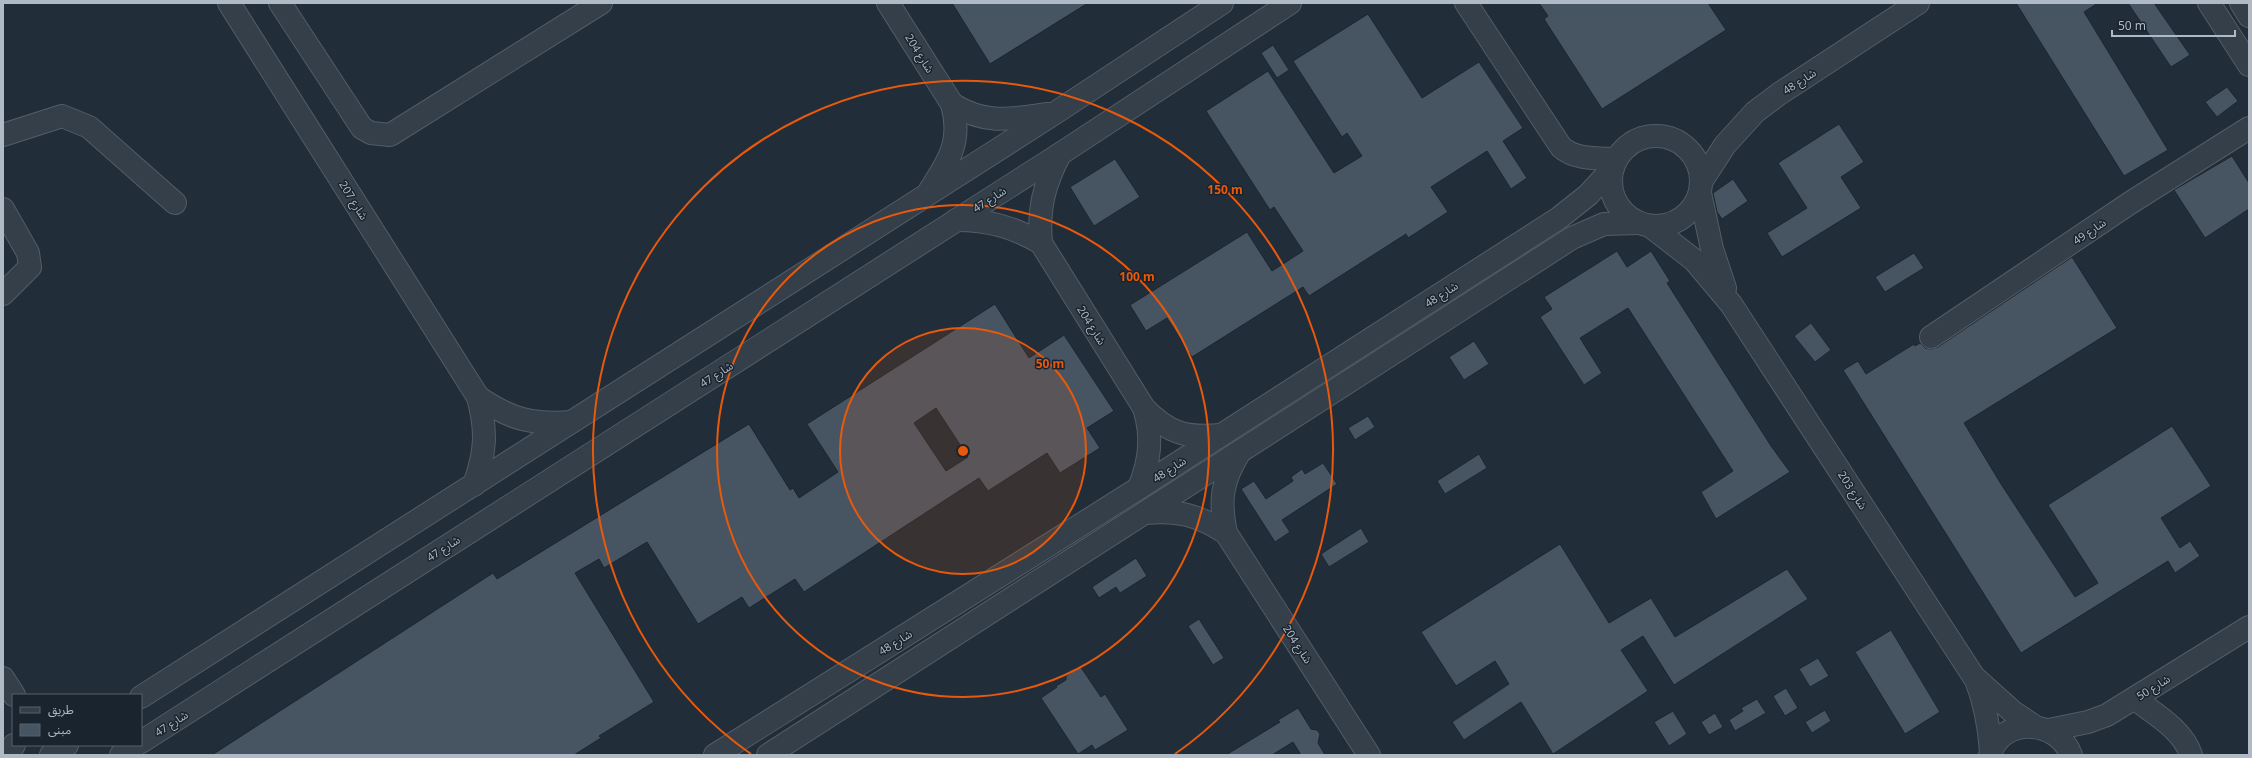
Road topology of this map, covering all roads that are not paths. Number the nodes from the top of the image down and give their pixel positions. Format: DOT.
graph roads {
  1 [pos="229,3"];
  2 [pos="280,3"];
  3 [pos="601,3"];
  4 [pos="888,3"];
  5 [pos="1222,3"];
  6 [pos="1290,3"];
  7 [pos="1466,3"];
  8 [pos="1918,3"];
  9 [pos="2209,3"];
  10 [pos="2241,3"];
  11 [pos="2249,16"];
  12 [pos="2249,65"];
  13 [pos="952,104"];
  14 [pos="1055,113"];
  15 [pos="2249,128"];
  16 [pos="3,135"];
  17 [pos="1060,154"];
  18 [pos="1614,164"];
  19 [pos="1701,188"];
  20 [pos="927,195"];
  21 [pos="175,203"];
  22 [pos="3,209"];
  23 [pos="956,220"];
  24 [pos="1645,224"];
  25 [pos="1041,243"];
  26 [pos="3,294"];
  27 [pos="1731,304"];
  28 [pos="1931,337"];
  29 [pos="478,397"];
  30 [pos="1144,408"];
  31 [pos="572,422"];
  32 [pos="1222,435"];
  33 [pos="1240,452"];
  34 [pos="474,485"];
  35 [pos="1139,488"];
  36 [pos="1145,513"];
  37 [pos="1226,533"];
  38 [pos="2249,627"];
  39 [pos="1974,677"];
  40 [pos="3,678"];
  41 [pos="13,694"];
  42 [pos="142,696"];
  43 [pos="2135,699"];
  44 [pos="2042,728"];
  45 [pos="142,741"];
  46 [pos="13,746"];
  47 [pos="65,746"];
  48 [pos="134,746"];
  49 [pos="1991,753"];
  50 [pos="8,755"];
  51 [pos="51,755"];
  52 [pos="120,755"];
  53 [pos="715,755"];
  54 [pos="768,755"];
  55 [pos="1369,755"];
  56 [pos="2071,755"];
  57 [pos="2191,755"];
  1 -- 29 [label="street, شارع 207"];
  2 -- 3 [label="street"];
  4 -- 13 [label="street, شارع 204"];
  5 -- 14 [label="street"];
  6 -- 17 [label="street, شارع 47"];
  7 -- 18 [label="street"];
  8 -- 19 [label="street, شارع 48"];
  9 -- 12 [label="street"];
  10 -- 11 [label="street"];
  13 -- 14 [label="street, شارع 204"];
  13 -- 20 [label="street, شارع 204"];
  14 -- 20 [label="street"];
  15 -- 28 [label="street, شارع 49"];
  16 -- 21 [label="street"];
  17 -- 23 [label="street, شارع 47"];
  17 -- 25 [label="street, شارع 204"];
  18 -- 19 [label="street"];
  18 -- 24 [label="street"];
  18 -- 32 [label="street, شارع 48"];
  19 -- 24 [label="street"];
  19 -- 27 [label="street, شارع 203"];
  20 -- 31 [label="street"];
  22 -- 26 [label="street"];
  23 -- 25 [label="street"];
  23 -- 45 [label="street, شارع 47"];
  24 -- 27 [label="street, شارع 203"];
  24 -- 33 [label="street"];
  25 -- 30 [label="street, شارع 204"];
  27 -- 39 [label="street, شارع 203"];
  29 -- 31 [label="street, شارع 207"];
  29 -- 34 [label="street, شارع 207"];
  30 -- 32 [label="street, شارع 204"];
  30 -- 35 [label="street, شارع 204"];
  31 -- 34 [label="street"];
  32 -- 35 [label="street, شارع 48"];
  33 -- 36 [label="street"];
  33 -- 37 [label="street, شارع 204"];
  34 -- 42 [label="street"];
  35 -- 53 [label="street, شارع 48"];
  36 -- 37 [label="street, شارع 204"];
  36 -- 54 [label="street"];
  37 -- 55 [label="street, شارع 204"];
  38 -- 43 [label="street, شارع 50"];
  39 -- 44 [label="street, شارع 203"];
  39 -- 49 [label="street, شارع 203"];
  40 -- 41 [label="street"];
  43 -- 44 [label="street, شارع 50"];
  43 -- 57 [label="street"];
  44 -- 49 [label="street, شارع 50"];
  44 -- 56 [label="street, شارع 203"];
  46 -- 50 [label="street"];
  47 -- 51 [label="street"];
  48 -- 52 [label="street"];
}
